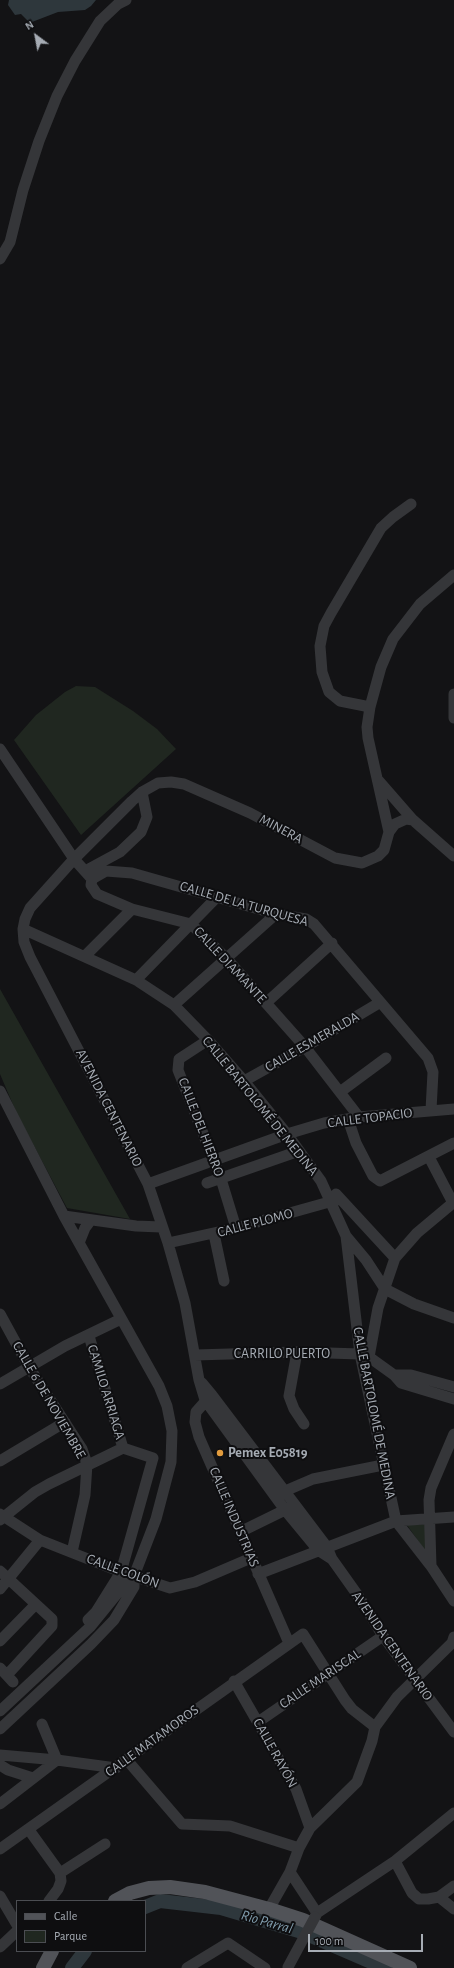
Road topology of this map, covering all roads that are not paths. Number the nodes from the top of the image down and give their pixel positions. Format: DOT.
graph roads {
  1 [pos="122,2"];
  2 [pos="0,259"];
  3 [pos="411,504"];
  4 [pos="454,575"];
  5 [pos="454,694"];
  6 [pos="370,707"];
  7 [pos="454,718"];
  8 [pos="0,749"];
  9 [pos="378,780"];
  10 [pos="158,783"];
  11 [pos="142,792"];
  12 [pos="413,820"];
  13 [pos="389,832"];
  14 [pos="454,856"];
  15 [pos="74,859"];
  16 [pos="85,871"];
  17 [pos="92,879"];
  18 [pos="217,897"];
  19 [pos="132,909"];
  20 [pos="276,914"];
  21 [pos="192,924"];
  22 [pos="23,929"];
  23 [pos="332,943"];
  24 [pos="85,956"];
  25 [pos="226,958"];
  26 [pos="136,980"];
  27 [pos="266,1003"];
  28 [pos="379,1003"];
  29 [pos="174,1005"];
  30 [pos="208,1040"];
  31 [pos="305,1047"];
  32 [pos="386,1058"];
  33 [pos="244,1081"];
  34 [pos="0,1091"];
  35 [pos="340,1092"];
  36 [pos="454,1109"];
  37 [pos="431,1110"];
  38 [pos="359,1118"];
  39 [pos="348,1120"];
  40 [pos="287,1134"];
  41 [pos="454,1143"];
  42 [pos="299,1151"];
  43 [pos="429,1157"];
  44 [pos="213,1160"];
  45 [pos="221,1179"];
  46 [pos="207,1183"];
  47 [pos="148,1184"];
  48 [pos="336,1200"];
  49 [pos="453,1202"];
  50 [pos="64,1216"];
  51 [pos="92,1220"];
  52 [pos="161,1227"];
  53 [pos="236,1228"];
  54 [pos="214,1234"];
  55 [pos="346,1236"];
  56 [pos="79,1243"];
  57 [pos="168,1243"];
  58 [pos="395,1258"];
  59 [pos="224,1281"];
  60 [pos="385,1289"];
  61 [pos="0,1314"];
  62 [pos="454,1318"];
  63 [pos="121,1319"];
  64 [pos="89,1336"];
  65 [pos="297,1352"];
  66 [pos="195,1355"];
  67 [pos="365,1356"];
  68 [pos="29,1367"];
  69 [pos="0,1384"];
  70 [pos="450,1392"];
  71 [pos="209,1397"];
  72 [pos="65,1422"];
  73 [pos="304,1424"];
  74 [pos="454,1434"];
  75 [pos="123,1448"];
  76 [pos="252,1456"];
  77 [pos="0,1461"];
  78 [pos="87,1464"];
  79 [pos="383,1464"];
  80 [pos="285,1491"];
  81 [pos="290,1508"];
  82 [pos="1,1517"];
  83 [pos="454,1517"];
  84 [pos="430,1518"];
  85 [pos="396,1522"];
  86 [pos="240,1532"];
  87 [pos="40,1540"];
  88 [pos="322,1548"];
  89 [pos="72,1552"];
  90 [pos="251,1558"];
  91 [pos="431,1566"];
  92 [pos="0,1571"];
  93 [pos="121,1572"];
  94 [pos="258,1574"];
  95 [pos="134,1576"];
  96 [pos="9,1580"];
  97 [pos="0,1588"];
  98 [pos="454,1601"];
  99 [pos="35,1605"];
  100 [pos="88,1620"];
  101 [pos="383,1636"];
  102 [pos="0,1641"];
  103 [pos="453,1642"];
  104 [pos="289,1643"];
  105 [pos="327,1673"];
  106 [pos="6,1675"];
  107 [pos="414,1679"];
  108 [pos="234,1681"];
  109 [pos="0,1711"];
  110 [pos="258,1722"];
  111 [pos="42,1724"];
  112 [pos="375,1727"];
  113 [pos="0,1729"];
  114 [pos="454,1732"];
  115 [pos="0,1755"];
  116 [pos="58,1760"];
  117 [pos="126,1760"];
  118 [pos="0,1765"];
  119 [pos="116,1768"];
  120 [pos="33,1778"];
  121 [pos="0,1804"];
  122 [pos="454,1813"];
  123 [pos="310,1828"];
  124 [pos="29,1830"];
  125 [pos="105,1844"];
  126 [pos="299,1848"];
  127 [pos="0,1849"];
  128 [pos="395,1861"];
  129 [pos="290,1872"];
  130 [pos="60,1873"];
  131 [pos="454,1886"];
  132 [pos="0,1896"];
  133 [pos="439,1897"];
  134 [pos="50,1900"];
  135 [pos="117,1900"];
  136 [pos="269,1909"];
  137 [pos="454,1910"];
  138 [pos="316,1915"];
  139 [pos="16,1923"];
  140 [pos="16,1932"];
  141 [pos="0,1947"];
  142 [pos="51,1952"];
  143 [pos="287,1967"];
  144 [pos="43,1968"];
  145 [pos="187,1968"];
  146 [pos="265,1968"];
  147 [pos="410,1968"];
  1 -- 2 [label="street"];
  3 -- 6 [label="street"];
  4 -- 6 [label="street"];
  5 -- 7 [label="street"];
  6 -- 9 [label="street"];
  8 -- 15 [label="street, CALLE DIAMANTE"];
  9 -- 12 [label="street"];
  9 -- 13 [label="street"];
  10 -- 11 [label="street, AVENIDA CENTENARIO"];
  10 -- 13 [label="street, MINERA"];
  11 -- 15 [label="street, AVENIDA CENTENARIO"];
  11 -- 16 [label="street"];
  12 -- 13 [label="street"];
  12 -- 14 [label="street"];
  15 -- 16 [label="street, CALLE DIAMANTE"];
  15 -- 22 [label="street, AVENIDA CENTENARIO"];
  16 -- 17 [label="street, CALLE DIAMANTE"];
  17 -- 18 [label="street, CALLE DE LA TURQUESA"];
  17 -- 19 [label="street, CALLE DIAMANTE"];
  18 -- 20 [label="street, CALLE DE LA TURQUESA"];
  18 -- 21 [label="street"];
  19 -- 21 [label="street, CALLE DIAMANTE"];
  19 -- 24 [label="street"];
  20 -- 23 [label="street, CALLE DE LA TURQUESA"];
  20 -- 25 [label="street"];
  21 -- 25 [label="street, CALLE DIAMANTE"];
  21 -- 26 [label="street"];
  22 -- 24 [label="street, CALLE BARTOLOMÉ DE MEDINA"];
  22 -- 47 [label="street, AVENIDA CENTENARIO"];
  23 -- 27 [label="street"];
  23 -- 28 [label="street, CALLE DE LA TURQUESA"];
  24 -- 26 [label="street, CALLE BARTOLOMÉ DE MEDINA"];
  25 -- 27 [label="street, CALLE DIAMANTE"];
  25 -- 29 [label="street"];
  26 -- 29 [label="street, CALLE BARTOLOMÉ DE MEDINA"];
  27 -- 31 [label="street, CALLE DIAMANTE"];
  28 -- 31 [label="street, CALLE ESMERALDA"];
  28 -- 37 [label="street, CALLE DE LA TURQUESA"];
  29 -- 30 [label="street, CALLE BARTOLOMÉ DE MEDINA"];
  30 -- 33 [label="street, CALLE BARTOLOMÉ DE MEDINA"];
  30 -- 44 [label="street, CALLE DEL HIERRO"];
  31 -- 33 [label="street, CALLE ESMERALDA"];
  31 -- 35 [label="street, CALLE DIAMANTE"];
  32 -- 35 [label="street"];
  33 -- 40 [label="street, CALLE BARTOLOMÉ DE MEDINA"];
  34 -- 50 [label="street"];
  35 -- 38 [label="street, CALLE DIAMANTE"];
  36 -- 37 [label="street, CALLE TOPACIO"];
  37 -- 38 [label="street, CALLE TOPACIO"];
  38 -- 39 [label="street, CALLE TOPACIO"];
  39 -- 40 [label="street, CALLE TOPACIO"];
  39 -- 43 [label="street"];
  40 -- 42 [label="street, CALLE BARTOLOMÉ DE MEDINA"];
  40 -- 44 [label="street, CALLE TOPACIO"];
  41 -- 43 [label="street"];
  42 -- 45 [label="street"];
  42 -- 48 [label="street, CALLE BARTOLOMÉ DE MEDINA"];
  43 -- 49 [label="street"];
  44 -- 45 [label="street, CALLE DEL HIERRO"];
  44 -- 47 [label="street, CALLE TOPACIO"];
  45 -- 46 [label="street"];
  45 -- 53 [label="street, CALLE DEL HIERRO"];
  47 -- 52 [label="street, AVENIDA CENTENARIO"];
  48 -- 53 [label="street, CALLE PLOMO"];
  48 -- 55 [label="street, CALLE BARTOLOMÉ DE MEDINA"];
  48 -- 58 [label="street"];
  49 -- 58 [label="street"];
  50 -- 51 [label="street"];
  50 -- 56 [label="street"];
  51 -- 52 [label="street"];
  51 -- 56 [label="street"];
  52 -- 57 [label="street, AVENIDA CENTENARIO"];
  53 -- 54 [label="street, CALLE PLOMO"];
  54 -- 57 [label="street, CALLE PLOMO"];
  54 -- 59 [label="street"];
  55 -- 60 [label="street"];
  55 -- 67 [label="street, CALLE BARTOLOMÉ DE MEDINA"];
  56 -- 63 [label="street"];
  57 -- 66 [label="street, AVENIDA CENTENARIO"];
  58 -- 60 [label="street"];
  60 -- 62 [label="street"];
  60 -- 67 [label="street"];
  61 -- 68 [label="street, CALLE 6 DE NOVIEMBRE"];
  63 -- 64 [label="street"];
  63 -- 95 [label="street"];
  64 -- 68 [label="street"];
  64 -- 75 [label="street, CAMILO ARRIAGA"];
  65 -- 66 [label="street, CARRILO PUERTO"];
  65 -- 67 [label="street, CARRILO PUERTO"];
  65 -- 73 [label="street"];
  66 -- 71 [label="street, AVENIDA CENTENARIO"];
  67 -- 70 [label="street"];
  67 -- 79 [label="street, CALLE BARTOLOMÉ DE MEDINA"];
  68 -- 69 [label="street"];
  68 -- 72 [label="street, CALLE 6 DE NOVIEMBRE"];
  71 -- 76 [label="street, AVENIDA CENTENARIO"];
  71 -- 86 [label="street, CALLE INDUSTRIAS"];
  72 -- 77 [label="street"];
  72 -- 78 [label="street, CALLE 6 DE NOVIEMBRE"];
  74 -- 84 [label="street"];
  75 -- 78 [label="street"];
  75 -- 93 [label="street"];
  76 -- 80 [label="street, AVENIDA CENTENARIO"];
  76 -- 81 [label="street, AVENIDA CENTENARIO"];
  78 -- 82 [label="street"];
  78 -- 89 [label="street"];
  79 -- 80 [label="street"];
  79 -- 85 [label="street, CALLE BARTOLOMÉ DE MEDINA"];
  80 -- 81 [label="street, AVENIDA CENTENARIO"];
  81 -- 86 [label="street"];
  81 -- 88 [label="street, AVENIDA CENTENARIO"];
  82 -- 87 [label="street, CALLE COLÓN"];
  83 -- 84 [label="street"];
  84 -- 85 [label="street"];
  84 -- 91 [label="street"];
  85 -- 88 [label="street"];
  85 -- 91 [label="street"];
  86 -- 90 [label="street, CALLE INDUSTRIAS"];
  87 -- 89 [label="street, CALLE COLÓN"];
  87 -- 96 [label="street"];
  88 -- 94 [label="street"];
  88 -- 101 [label="street, AVENIDA CENTENARIO"];
  89 -- 93 [label="street, CALLE COLÓN"];
  90 -- 94 [label="street, CALLE INDUSTRIAS"];
  90 -- 95 [label="street, CALLE COLÓN"];
  91 -- 98 [label="street"];
  92 -- 96 [label="street"];
  93 -- 95 [label="street, CALLE COLÓN"];
  93 -- 100 [label="street"];
  94 -- 104 [label="street, CALLE INDUSTRIAS"];
  95 -- 109 [label="street"];
  95 -- 113 [label="street"];
  96 -- 97 [label="street"];
  96 -- 99 [label="street"];
  99 -- 102 [label="street"];
  99 -- 106 [label="street"];
  101 -- 105 [label="street, CALLE MARISCAL"];
  101 -- 107 [label="street, AVENIDA CENTENARIO"];
  103 -- 107 [label="street"];
  104 -- 105 [label="street, CALLE MATAMOROS"];
  104 -- 108 [label="street, CALLE MATAMOROS"];
  105 -- 110 [label="street, CALLE MARISCAL"];
  105 -- 112 [label="street"];
  107 -- 112 [label="street"];
  107 -- 114 [label="street, AVENIDA CENTENARIO"];
  108 -- 110 [label="street, CALLE RAYÓN"];
  108 -- 117 [label="street, CALLE MATAMOROS"];
  110 -- 123 [label="street, CALLE RAYÓN"];
  111 -- 116 [label="street"];
  112 -- 123 [label="street"];
  115 -- 116 [label="street"];
  116 -- 119 [label="street"];
  116 -- 120 [label="street"];
  117 -- 119 [label="street, CALLE MATAMOROS"];
  117 -- 126 [label="street"];
  118 -- 120 [label="street"];
  119 -- 124 [label="street, CALLE MATAMOROS"];
  120 -- 121 [label="street"];
  122 -- 128 [label="street"];
  123 -- 126 [label="street"];
  124 -- 127 [label="street, CALLE MATAMOROS"];
  124 -- 130 [label="street"];
  125 -- 130 [label="street"];
  126 -- 129 [label="street"];
  128 -- 133 [label="street"];
  128 -- 138 [label="street"];
  129 -- 136 [label="street"];
  129 -- 138 [label="street"];
  130 -- 134 [label="street"];
  131 -- 133 [label="street"];
  132 -- 139 [label="street"];
  133 -- 137 [label="street"];
  135 -- 136 [label="main road"];
  136 -- 147 [label="main road"];
  138 -- 143 [label="street, bridge"];
  140 -- 141 [label="street"];
  142 -- 144 [label="main road"];
  145 -- 146 [label="street"];
}
